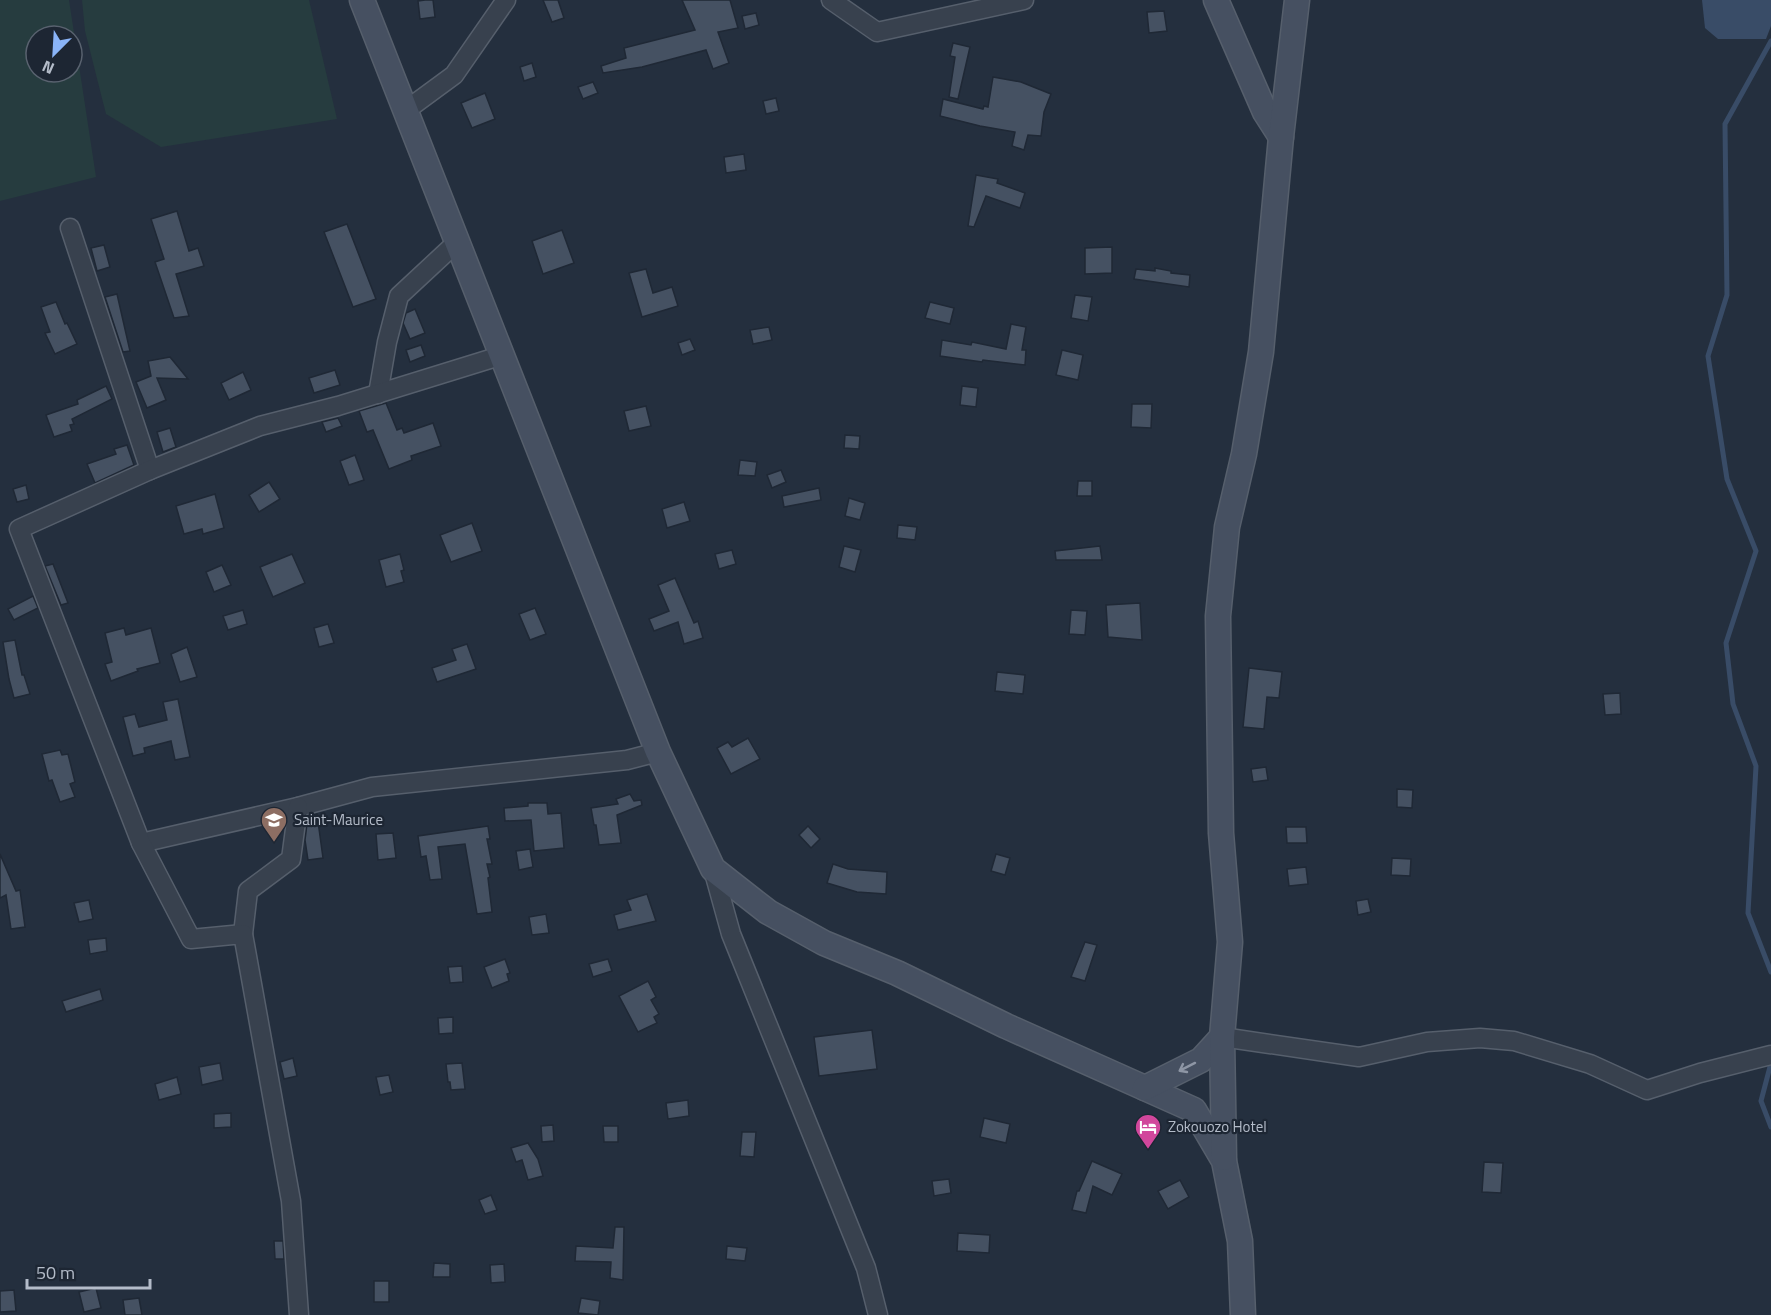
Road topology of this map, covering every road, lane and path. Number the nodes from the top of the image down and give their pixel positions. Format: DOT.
graph roads {
  1 [pos="362,0"];
  2 [pos="506,0"];
  3 [pos="831,0"];
  4 [pos="1024,0"];
  5 [pos="1216,0"];
  6 [pos="1297,0"];
  7 [pos="405,111"];
  8 [pos="1281,137"];
  9 [pos="70,228"];
  10 [pos="456,243"];
  11 [pos="503,355"];
  12 [pos="378,394"];
  13 [pos="150,470"];
  14 [pos="658,752"];
  15 [pos="298,807"];
  16 [pos="141,843"];
  17 [pos="714,869"];
  18 [pos="243,934"];
  19 [pos="1222,1037"];
  20 [pos="1771,1055"];
  21 [pos="1145,1088"];
  22 [pos="1224,1161"];
  23 [pos="299,1315"];
  24 [pos="878,1315"];
  25 [pos="1242,1315"];
  1 -- 7 [label="main road"];
  2 -- 7 [label="street"];
  3 -- 4 [label="street"];
  5 -- 8 [label="main road"];
  6 -- 8 [label="main road"];
  7 -- 10 [label="main road"];
  8 -- 19 [label="main road"];
  9 -- 13 [label="street"];
  10 -- 11 [label="main road"];
  10 -- 12 [label="street"];
  11 -- 12 [label="street"];
  11 -- 14 [label="main road"];
  12 -- 13 [label="street"];
  13 -- 16 [label="street"];
  14 -- 15 [label="street"];
  14 -- 17 [label="main road"];
  15 -- 16 [label="street"];
  15 -- 18 [label="street"];
  16 -- 18 [label="street"];
  17 -- 21 [label="main road"];
  17 -- 24 [label="street"];
  18 -- 23 [label="street"];
  19 -- 20 [label="street"];
  19 -- 21 [label="main road, one-way"];
  19 -- 22 [label="main road"];
  21 -- 22 [label="main road"];
  22 -- 25 [label="main road"];
}
